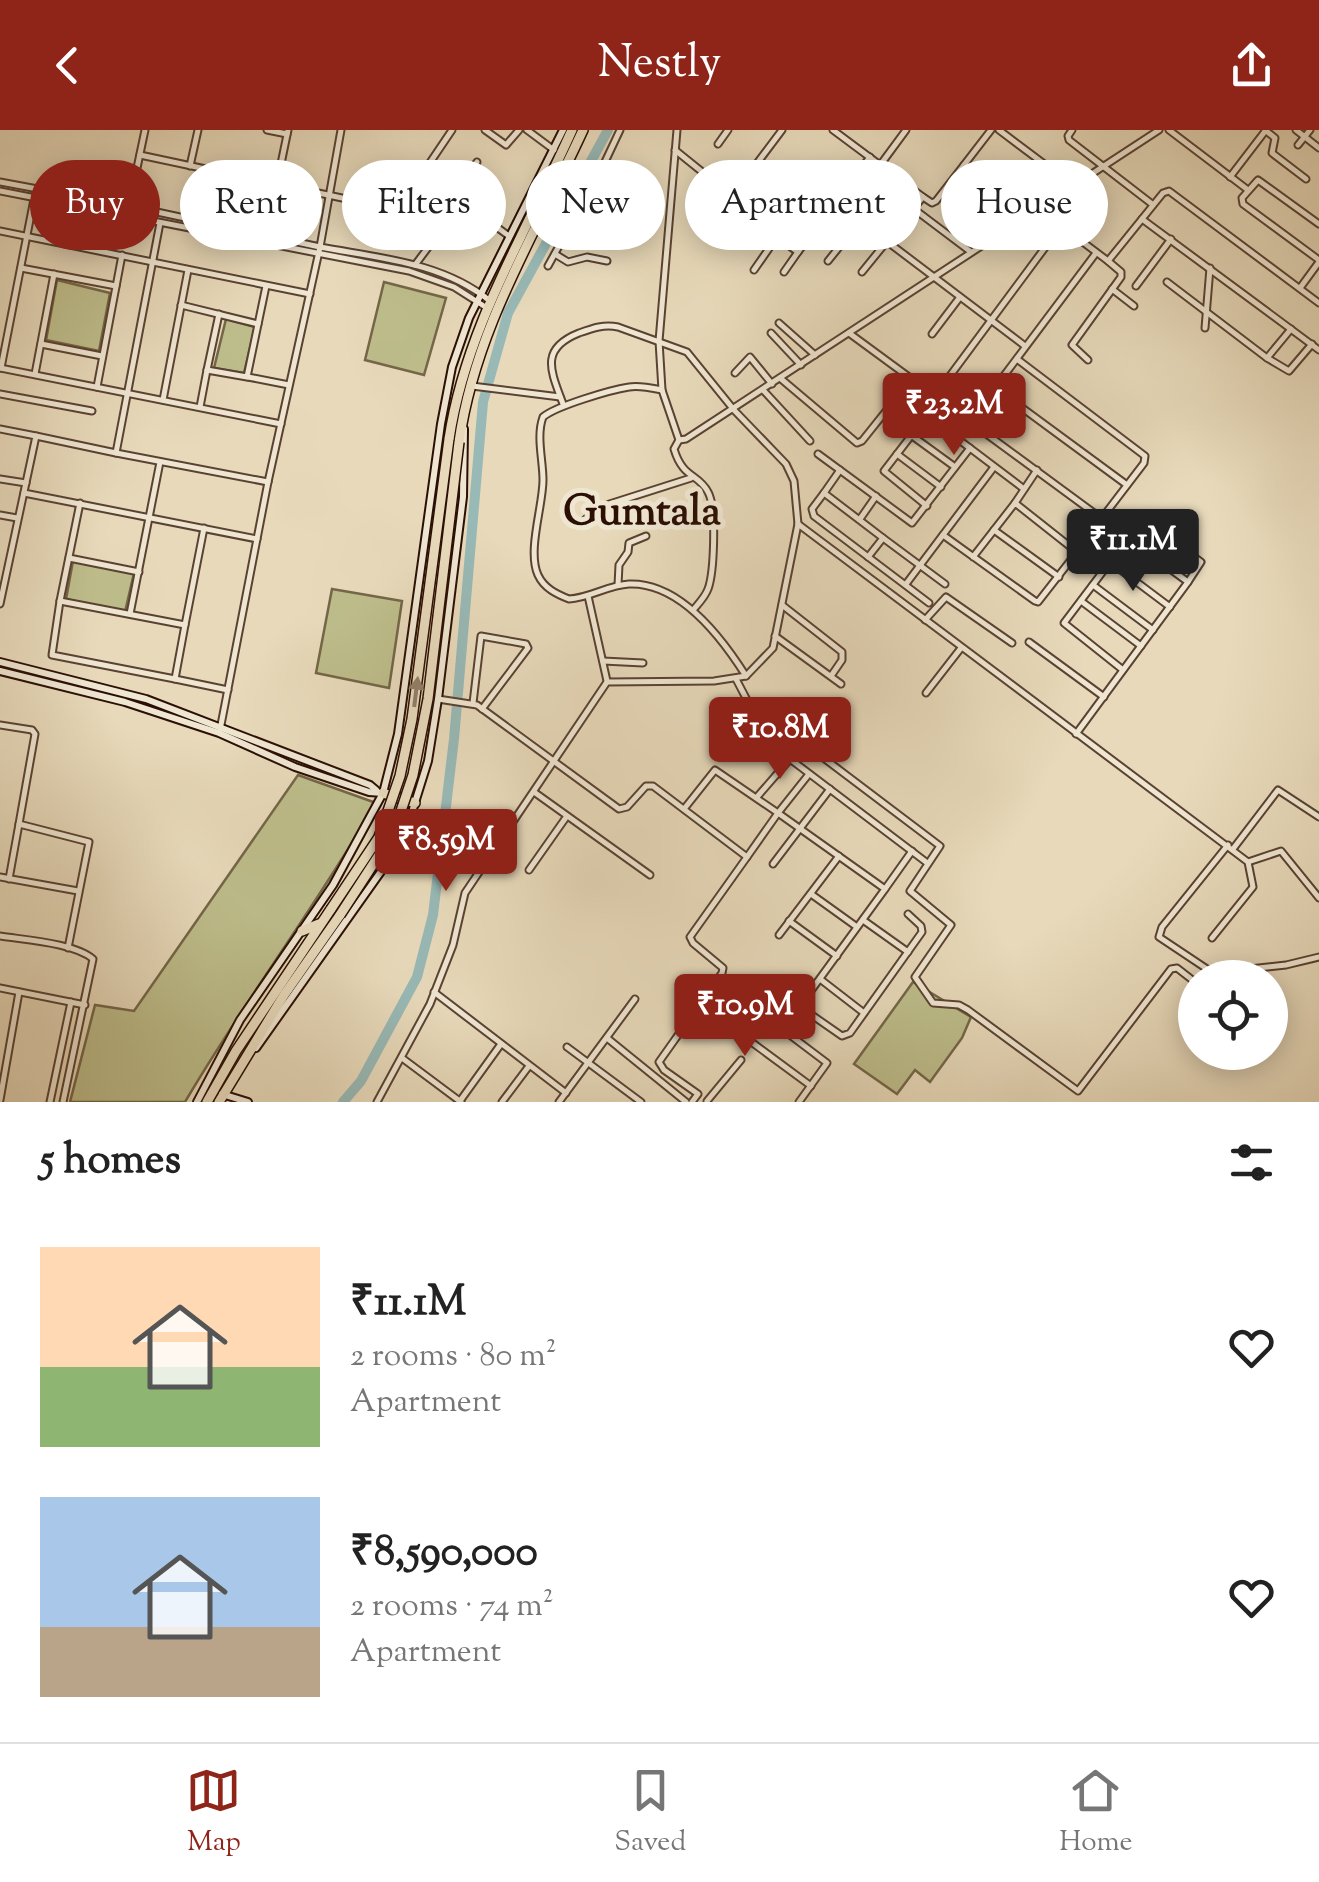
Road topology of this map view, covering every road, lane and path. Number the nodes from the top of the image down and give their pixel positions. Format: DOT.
graph roads {
  1 [pos="145,130"];
  2 [pos="198,130"];
  3 [pos="267,130"];
  4 [pos="342,130"];
  5 [pos="452,130"];
  6 [pos="485,130"];
  7 [pos="519,130"];
  8 [pos="527,130"];
  9 [pos="564,130"];
  10 [pos="572,130"];
  11 [pos="583,130"];
  12 [pos="620,130"];
  13 [pos="676,130"];
  14 [pos="728,130"];
  15 [pos="782,130"];
  16 [pos="834,130"];
  17 [pos="853,130"];
  18 [pos="906,130"];
  19 [pos="991,130"];
  20 [pos="999,130"];
  21 [pos="1072,130"];
  22 [pos="1158,130"];
  23 [pos="1169,130"];
  24 [pos="1266,130"];
  25 [pos="1296,130"];
  26 [pos="1310,130"];
  27 [pos="288,132"];
  28 [pos="1304,136"];
  29 [pos="846,139"];
  30 [pos="718,144"];
  31 [pos="1298,145"];
  32 [pos="1319,148"];
  33 [pos="554,150"];
  34 [pos="675,150"];
  35 [pos="140,155"];
  36 [pos="870,156"];
  37 [pos="139,160"];
  38 [pos="191,160"];
  39 [pos="282,160"];
  40 [pos="430,160"];
  41 [pos="688,160"];
  42 [pos="760,160"];
  43 [pos="875,160"];
  44 [pos="883,160"];
  45 [pos="968,160"];
  46 [pos="1039,160"];
  47 [pos="1094,160"];
  48 [pos="180,164"];
  49 [pos="1108,165"];
  50 [pos="1108,171"];
  51 [pos="1230,177"];
  52 [pos="1306,179"];
  53 [pos="0,182"];
  54 [pos="30,188"];
  55 [pos="1248,190"];
  56 [pos="0,191"];
  57 [pos="322,193"];
  58 [pos="329,194"];
  59 [pos="941,195"];
  60 [pos="30,197"];
  61 [pos="342,197"];
  62 [pos="923,198"];
  63 [pos="921,200"];
  64 [pos="1153,204"];
  65 [pos="921,214"];
  66 [pos="30,217"];
  67 [pos="161,218"];
  68 [pos="1142,218"];
  69 [pos="1319,224"];
  70 [pos="0,231"];
  71 [pos="506,234"];
  72 [pos="26,236"];
  73 [pos="509,236"];
  74 [pos="1171,240"];
  75 [pos="427,250"];
  76 [pos="768,250"];
  77 [pos="795,250"];
  78 [pos="837,250"];
  79 [pos="880,250"];
  80 [pos="897,250"];
  81 [pos="974,250"];
  82 [pos="1044,250"];
  83 [pos="1092,250"];
  84 [pos="319,251"];
  85 [pos="798,252"];
  86 [pos="971,252"];
  87 [pos="1096,253"];
  88 [pos="556,254"];
  89 [pos="122,255"];
  90 [pos="606,261"];
  91 [pos="828,261"];
  92 [pos="1108,261"];
  93 [pos="1319,261"];
  94 [pos="152,262"];
  95 [pos="416,265"];
  96 [pos="548,266"];
  97 [pos="21,268"];
  98 [pos="1210,268"];
  99 [pos="188,270"];
  100 [pos="754,270"];
  101 [pos="412,272"];
  102 [pos="784,272"];
  103 [pos="862,272"];
  104 [pos="54,274"];
  105 [pos="934,276"];
  106 [pos="1166,282"];
  107 [pos="116,286"];
  108 [pos="266,286"];
  109 [pos="1136,286"];
  110 [pos="1299,288"];
  111 [pos="1112,290"];
  112 [pos="310,294"];
  113 [pos="960,297"];
  114 [pos="487,304"];
  115 [pos="1319,304"];
  116 [pos="181,305"];
  117 [pos="1134,306"];
  118 [pos="1206,312"];
  119 [pos="219,314"];
  120 [pos="992,321"];
  121 [pos="779,323"];
  122 [pos="258,324"];
  123 [pos="1204,328"];
  124 [pos="1291,328"];
  125 [pos="770,333"];
  126 [pos="849,333"];
  127 [pos="932,334"];
  128 [pos="4,335"];
  129 [pos="659,341"];
  130 [pos="41,344"];
  131 [pos="1312,344"];
  132 [pos="1025,346"];
  133 [pos="1319,350"];
  134 [pos="815,355"];
  135 [pos="103,356"];
  136 [pos="1266,358"];
  137 [pos="1017,359"];
  138 [pos="1088,360"];
  139 [pos="801,365"];
  140 [pos="0,369"];
  141 [pos="206,370"];
  142 [pos="736,373"];
  143 [pos="35,374"];
  144 [pos="247,377"];
  145 [pos="780,378"];
  146 [pos="772,384"];
  147 [pos="289,386"];
  148 [pos="98,387"];
  149 [pos="474,387"];
  150 [pos="996,388"];
  151 [pos="662,390"];
  152 [pos="763,390"];
  153 [pos="0,394"];
  154 [pos="127,394"];
  155 [pos="935,396"];
  156 [pos="905,399"];
  157 [pos="163,401"];
  158 [pos="562,401"];
  159 [pos="890,406"];
  160 [pos="199,408"];
  161 [pos="734,410"];
  162 [pos="92,411"];
  163 [pos="458,411"];
  164 [pos="926,415"];
  165 [pos="970,421"];
  166 [pos="282,424"];
  167 [pos="0,428"];
  168 [pos="912,435"];
  169 [pos="36,436"];
  170 [pos="679,440"];
  171 [pos="810,442"];
  172 [pos="970,448"];
  173 [pos="116,454"];
  174 [pos="818,454"];
  175 [pos="897,454"];
  176 [pos="160,462"];
  177 [pos="956,467"];
  178 [pos="994,467"];
  179 [pos="840,470"];
  180 [pos="1037,470"];
  181 [pos="690,478"];
  182 [pos="0,479"];
  183 [pos="268,482"];
  184 [pos="26,483"];
  185 [pos="1127,485"];
  186 [pos="941,487"];
  187 [pos="1024,490"];
  188 [pos="24,493"];
  189 [pos="824,493"];
  190 [pos="876,496"];
  191 [pos="1014,502"];
  192 [pos="80,503"];
  193 [pos="927,506"];
  194 [pos="0,515"];
  195 [pos="150,517"];
  196 [pos="18,518"];
  197 [pos="1102,518"];
  198 [pos="585,520"];
  199 [pos="859,520"];
  200 [pos="798,524"];
  201 [pos="204,528"];
  202 [pos="994,530"];
  203 [pos="943,535"];
  204 [pos="646,536"];
  205 [pos="883,538"];
  206 [pos="1128,538"];
  207 [pos="257,539"];
  208 [pos="974,556"];
  209 [pos="868,557"];
  210 [pos="69,558"];
  211 [pos="1110,562"];
  212 [pos="0,564"];
  213 [pos="920,565"];
  214 [pos="8,566"];
  215 [pos="139,572"];
  216 [pos="1059,577"];
  217 [pos="1188,582"];
  218 [pos="945,584"];
  219 [pos="618,585"];
  220 [pos="906,585"];
  221 [pos="1093,585"];
  222 [pos="588,596"];
  223 [pos="60,601"];
  224 [pos="1081,601"];
  225 [pos="929,602"];
  226 [pos="0,604"];
  227 [pos="782,605"];
  228 [pos="1170,606"];
  229 [pos="694,609"];
  230 [pos="130,614"];
  231 [pos="925,620"];
  232 [pos="185,625"];
  233 [pos="1153,630"];
  234 [pos="775,636"];
  235 [pos="1029,642"];
  236 [pos="1012,643"];
  237 [pos="1141,646"];
  238 [pos="961,648"];
  239 [pos="603,660"];
  240 [pos="0,662"];
  241 [pos="643,663"];
  242 [pos="1124,670"];
  243 [pos="0,672"];
  244 [pos="746,676"];
  245 [pos="830,676"];
  246 [pos="175,679"];
  247 [pos="736,679"];
  248 [pos="607,682"];
  249 [pos="841,684"];
  250 [pos="228,690"];
  251 [pos="926,693"];
  252 [pos="1104,697"];
  253 [pos="438,698"];
  254 [pos="470,702"];
  255 [pos="482,709"];
  256 [pos="0,725"];
  257 [pos="220,729"];
  258 [pos="1076,734"];
  259 [pos="554,763"];
  260 [pos="810,773"];
  261 [pos="830,788"];
  262 [pos="379,792"];
  263 [pos="534,792"];
  264 [pos="757,798"];
  265 [pos="415,803"];
  266 [pos="684,809"];
  267 [pos="778,813"];
  268 [pos="568,816"];
  269 [pos="1319,816"];
  270 [pos="19,824"];
  271 [pos="800,828"];
  272 [pos="1230,847"];
  273 [pos="912,851"];
  274 [pos="839,856"];
  275 [pos="747,857"];
  276 [pos="926,862"];
  277 [pos="1248,862"];
  278 [pos="773,864"];
  279 [pos="529,870"];
  280 [pos="650,875"];
  281 [pos="0,877"];
  282 [pos="9,879"];
  283 [pos="885,888"];
  284 [pos="78,892"];
  285 [pos="810,893"];
  286 [pos="1319,898"];
  287 [pos="908,914"];
  288 [pos="862,920"];
  289 [pos="790,921"];
  290 [pos="326,926"];
  291 [pos="857,927"];
  292 [pos="302,931"];
  293 [pos="779,935"];
  294 [pos="0,936"];
  295 [pos="1212,938"];
  296 [pos="329,947"];
  297 [pos="68,948"];
  298 [pos="908,952"];
  299 [pos="837,956"];
  300 [pos="1319,957"];
  301 [pos="1178,969"];
  302 [pos="820,979"];
  303 [pos="718,980"];
  304 [pos="0,988"];
  305 [pos="19,992"];
  306 [pos="434,992"];
  307 [pos="636,999"];
  308 [pos="71,1002"];
  309 [pos="85,1004"];
  310 [pos="700,1004"];
  311 [pos="864,1012"];
  312 [pos="607,1038"];
  313 [pos="501,1044"];
  314 [pos="567,1048"];
  315 [pos="402,1058"];
  316 [pos="740,1060"];
  317 [pos="588,1064"];
  318 [pos="529,1066"];
  319 [pos="232,1077"];
  320 [pos="811,1086"];
  321 [pos="566,1093"];
  322 [pos="698,1094"];
  323 [pos="220,1098"];
  324 [pos="0,1100"];
  325 [pos="50,1102"];
  326 [pos="63,1102"];
  327 [pos="197,1102"];
  328 [pos="207,1102"];
  329 [pos="248,1102"];
  330 [pos="377,1102"];
  331 [pos="461,1102"];
  332 [pos="502,1102"];
  333 [pos="559,1102"];
  334 [pos="641,1102"];
  335 [pos="689,1102"];
  336 [pos="708,1102"];
  337 [pos="799,1102"];
  1 -- 35 [label="street"];
  2 -- 38 [label="street"];
  3 -- 27 [label="street"];
  4 -- 58 [label="street"];
  5 -- 40 [label="street"];
  6 -- 7 [label="street"];
  8 -- 33 [label="street"];
  9 -- 33 [label="street"];
  10 -- 114 [label="highway"];
  11 -- 114 [label="highway"];
  12 -- 88 [label="street"];
  13 -- 34 [label="street"];
  14 -- 30 [label="street"];
  15 -- 42 [label="street"];
  16 -- 29 [label="street"];
  17 -- 29 [label="street"];
  18 -- 44 [label="street"];
  19 -- 45 [label="street"];
  20 -- 46 [label="street"];
  21 -- 47 [label="street"];
  22 -- 49 [label="street"];
  23 -- 51 [label="street"];
  24 -- 51 [label="street"];
  24 -- 52 [label="street"];
  25 -- 28 [label="street"];
  26 -- 28 [label="street"];
  27 -- 39 [label="street"];
  28 -- 31 [label="street"];
  28 -- 32 [label="street"];
  29 -- 36 [label="street"];
  33 -- 73 [label="street"];
  34 -- 41 [label="street"];
  34 -- 129 [label="street"];
  35 -- 37 [label="street"];
  35 -- 48 [label="street"];
  36 -- 43 [label="street"];
  36 -- 85 [label="street"];
  50 -- 64 [label="street"];
  51 -- 55 [label="street"];
  53 -- 54 [label="street"];
  55 -- 69 [label="street"];
  55 -- 93 [label="street"];
  56 -- 60 [label="street"];
  57 -- 58 [label="street"];
  58 -- 61 [label="street"];
  58 -- 84 [label="street"];
  59 -- 62 [label="street"];
  62 -- 63 [label="street"];
  64 -- 68 [label="street"];
  64 -- 110 [label="street"];
  65 -- 86 [label="street"];
  66 -- 72 [label="street"];
  67 -- 84 [label="street"];
  67 -- 94 [label="street"];
  68 -- 74 [label="street"];
  68 -- 92 [label="street"];
  70 -- 72 [label="street"];
  71 -- 73 [label="street"];
  72 -- 89 [label="street"];
  72 -- 97 [label="street"];
  73 -- 114 [label="street"];
  74 -- 98 [label="street"];
  74 -- 109 [label="street"];
  75 -- 95 [label="street"];
  76 -- 100 [label="street"];
  77 -- 85 [label="street"];
  78 -- 91 [label="street"];
  79 -- 103 [label="street"];
  80 -- 105 [label="street"];
  81 -- 86 [label="street"];
  82 -- 120 [label="street"];
  83 -- 87 [label="street"];
  84 -- 95 [label="street"];
  84 -- 101 [label="street"];
  84 -- 112 [label="street"];
  85 -- 102 [label="street"];
  86 -- 105 [label="street"];
  87 -- 92 [label="street"];
  87 -- 132 [label="street"];
  88 -- 90 [label="street"];
  88 -- 96 [label="street"];
  89 -- 94 [label="street"];
  89 -- 107 [label="street"];
  92 -- 111 [label="street"];
  93 -- 110 [label="street"];
  94 -- 99 [label="street"];
  94 -- 154 [label="street"];
  95 -- 101 [label="street"];
  95 -- 114 [label="street"];
  97 -- 104 [label="street"];
  97 -- 128 [label="street"];
  98 -- 118 [label="street"];
  98 -- 124 [label="street"];
  99 -- 108 [label="street"];
  99 -- 116 [label="street"];
  101 -- 114 [label="street"];
  104 -- 107 [label="street"];
  104 -- 130 [label="street"];
  105 -- 113 [label="street"];
  105 -- 126 [label="street"];
  106 -- 118 [label="street"];
  107 -- 135 [label="street"];
  108 -- 112 [label="street"];
  108 -- 122 [label="street"];
  110 -- 115 [label="street"];
  111 -- 117 [label="street"];
  111 -- 138 [label="street"];
  112 -- 147 [label="street"];
  113 -- 120 [label="street"];
  113 -- 127 [label="street"];
  114 -- 149 [label="highway"];
  114 -- 163 [label="highway"];
  262 -- 114 [label="street, one-way"];
  116 -- 119 [label="street"];
  116 -- 157 [label="street"];
  118 -- 123 [label="street"];
  118 -- 136 [label="street"];
  119 -- 122 [label="street"];
  119 -- 141 [label="street"];
  120 -- 132 [label="street"];
  120 -- 155 [label="street"];
  121 -- 134 [label="street"];
  122 -- 144 [label="street"];
  124 -- 131 [label="street"];
  124 -- 136 [label="street"];
  125 -- 139 [label="street"];
  126 -- 134 [label="street"];
  126 -- 155 [label="street"];
  128 -- 140 [label="street"];
  129 -- 151 [label="street"];
  129 -- 158 [label="street"];
  129 -- 161 [label="street"];
  130 -- 135 [label="street"];
  130 -- 143 [label="street"];
  131 -- 133 [label="street"];
  131 -- 136 [label="street"];
  132 -- 137 [label="street"];
  134 -- 139 [label="street"];
  135 -- 148 [label="street"];
  137 -- 150 [label="street"];
  137 -- 185 [label="street"];
  139 -- 145 [label="street"];
  140 -- 143 [label="street"];
  141 -- 144 [label="street"];
  141 -- 160 [label="street"];
  142 -- 146 [label="street"];
  143 -- 148 [label="street"];
  144 -- 147 [label="street"];
  145 -- 146 [label="street"];
  145 -- 159 [label="street"];
  146 -- 152 [label="street"];
  147 -- 166 [label="street"];
  148 -- 154 [label="street"];
  149 -- 158 [label="street"];
  149 -- 163 [label="highway"];
  150 -- 165 [label="street"];
  150 -- 185 [label="street"];
  151 -- 158 [label="street"];
  151 -- 170 [label="street"];
  152 -- 161 [label="street"];
  152 -- 171 [label="street"];
  153 -- 162 [label="street"];
  154 -- 157 [label="street"];
  154 -- 173 [label="street"];
  155 -- 165 [label="street"];
  156 -- 164 [label="street"];
  157 -- 160 [label="street"];
  158 -- 222 [label="street"];
  160 -- 166 [label="street"];
  161 -- 170 [label="street"];
  161 -- 200 [label="street"];
  163 -- 253 [label="street"];
  163 -- 290 [label="highway, bridge"];
  164 -- 168 [label="street"];
  164 -- 172 [label="street"];
  165 -- 180 [label="street"];
  166 -- 183 [label="street"];
  167 -- 169 [label="street"];
  168 -- 175 [label="street"];
  168 -- 177 [label="street"];
  169 -- 173 [label="street"];
  169 -- 184 [label="street"];
  170 -- 181 [label="street"];
  172 -- 177 [label="street"];
  172 -- 178 [label="street"];
  173 -- 176 [label="street"];
  174 -- 179 [label="street"];
  175 -- 186 [label="street"];
  175 -- 193 [label="street"];
  176 -- 183 [label="street"];
  176 -- 195 [label="street"];
  177 -- 186 [label="street"];
  178 -- 187 [label="street"];
  178 -- 203 [label="street"];
  179 -- 189 [label="street"];
  179 -- 190 [label="street"];
  180 -- 187 [label="street"];
  180 -- 197 [label="street"];
  181 -- 198 [label="street"];
  181 -- 229 [label="street"];
  182 -- 184 [label="street"];
  183 -- 207 [label="street"];
  184 -- 188 [label="street"];
  185 -- 197 [label="street"];
  186 -- 193 [label="street"];
  187 -- 191 [label="street"];
  188 -- 192 [label="street"];
  188 -- 196 [label="street"];
  189 -- 199 [label="street"];
  189 -- 209 [label="street"];
  190 -- 193 [label="street"];
  190 -- 199 [label="street"];
  191 -- 202 [label="street"];
  191 -- 216 [label="street"];
  192 -- 195 [label="street"];
  192 -- 210 [label="street"];
  194 -- 196 [label="street"];
  195 -- 201 [label="street"];
  195 -- 215 [label="street"];
  196 -- 214 [label="street"];
  197 -- 206 [label="street"];
  199 -- 205 [label="street"];
  200 -- 227 [label="street"];
  200 -- 231 [label="street"];
  201 -- 207 [label="street"];
  201 -- 232 [label="street"];
  202 -- 208 [label="street"];
  202 -- 216 [label="street"];
  203 -- 208 [label="street"];
  203 -- 213 [label="street"];
  204 -- 219 [label="street"];
  205 -- 209 [label="street"];
  205 -- 213 [label="street"];
  206 -- 211 [label="street"];
  206 -- 217 [label="street"];
  206 -- 217 [label="street"];
  207 -- 250 [label="street"];
  208 -- 216 [label="street"];
  209 -- 220 [label="street"];
  210 -- 215 [label="street"];
  210 -- 223 [label="street"];
  211 -- 221 [label="street"];
  211 -- 228 [label="street"];
  212 -- 214 [label="street"];
  213 -- 218 [label="street"];
  213 -- 220 [label="street"];
  214 -- 226 [label="street"];
  215 -- 230 [label="street"];
  217 -- 228 [label="street"];
  219 -- 222 [label="street"];
  219 -- 229 [label="street"];
  220 -- 225 [label="street"];
  221 -- 224 [label="street"];
  221 -- 233 [label="street"];
  222 -- 239 [label="street"];
  223 -- 230 [label="street"];
  223 -- 246 [label="street"];
  224 -- 237 [label="street"];
  224 -- 242 [label="street"];
  227 -- 234 [label="street"];
  227 -- 245 [label="street"];
  228 -- 233 [label="street"];
  229 -- 244 [label="street"];
  230 -- 232 [label="street"];
  231 -- 236 [label="street"];
  231 -- 238 [label="street"];
  232 -- 246 [label="street"];
  233 -- 237 [label="street"];
  234 -- 244 [label="street"];
  234 -- 245 [label="street"];
  235 -- 252 [label="street"];
  237 -- 242 [label="street"];
  238 -- 251 [label="street"];
  238 -- 258 [label="street"];
  239 -- 241 [label="street"];
  239 -- 248 [label="street"];
  240 -- 257 [label="street"];
  242 -- 252 [label="street"];
  243 -- 257 [label="street"];
  244 -- 247 [label="street"];
  245 -- 249 [label="street"];
  246 -- 250 [label="street"];
  247 -- 248 [label="street"];
  247 -- 301 [label="street"];
  248 -- 259 [label="street"];
  250 -- 257 [label="street"];
  252 -- 258 [label="street"];
  253 -- 254 [label="street"];
  253 -- 265 [label="street"];
  254 -- 255 [label="street"];
  254 -- 255 [label="street"];
  255 -- 259 [label="street"];
  256 -- 270 [label="street"];
  257 -- 262 [label="street"];
  258 -- 272 [label="street"];
  259 -- 263 [label="street"];
  259 -- 266 [label="street"];
  260 -- 261 [label="street"];
  260 -- 264 [label="street"];
  260 -- 267 [label="street"];
  261 -- 271 [label="street"];
  261 -- 273 [label="street"];
  262 -- 265 [label="highway"];
  262 -- 292 [label="street"];
  263 -- 268 [label="street"];
  263 -- 306 [label="street"];
  264 -- 266 [label="street"];
  264 -- 267 [label="street"];
  265 -- 296 [label="street"];
  266 -- 275 [label="street"];
  267 -- 271 [label="street"];
  267 -- 275 [label="street"];
  268 -- 279 [label="street"];
  268 -- 280 [label="street"];
  269 -- 272 [label="street"];
  270 -- 282 [label="street"];
  270 -- 284 [label="street"];
  271 -- 274 [label="street"];
  271 -- 278 [label="street"];
  272 -- 277 [label="street"];
  272 -- 300 [label="street"];
  273 -- 276 [label="street"];
  273 -- 283 [label="street"];
  274 -- 283 [label="street"];
  274 -- 285 [label="street"];
  275 -- 303 [label="street"];
  277 -- 286 [label="street"];
  277 -- 295 [label="street"];
  281 -- 282 [label="street"];
  282 -- 284 [label="street"];
  283 -- 288 [label="street"];
  284 -- 297 [label="street"];
  285 -- 289 [label="street"];
  285 -- 291 [label="street"];
  287 -- 298 [label="street"];
  288 -- 291 [label="street"];
  288 -- 298 [label="street"];
  289 -- 293 [label="street"];
  289 -- 299 [label="street"];
  290 -- 292 [label="highway"];
  290 -- 296 [label="highway"];
  290 -- 319 [label="highway"];
  290 -- 328 [label="highway"];
  291 -- 299 [label="street"];
  292 -- 327 [label="street"];
  294 -- 297 [label="street"];
  296 -- 319 [label="street"];
  297 -- 309 [label="street"];
  298 -- 311 [label="street"];
  299 -- 302 [label="street"];
  302 -- 311 [label="street"];
  302 -- 311 [label="street"];
  303 -- 310 [label="street"];
  303 -- 320 [label="street"];
  304 -- 305 [label="street"];
  305 -- 308 [label="street"];
  305 -- 324 [label="street"];
  306 -- 313 [label="street"];
  306 -- 315 [label="street"];
  307 -- 312 [label="street"];
  308 -- 309 [label="street"];
  308 -- 325 [label="street"];
  309 -- 326 [label="street"];
  310 -- 320 [label="street"];
  310 -- 322 [label="street"];
  312 -- 317 [label="street"];
  312 -- 335 [label="street"];
  313 -- 318 [label="street"];
  313 -- 331 [label="street"];
  314 -- 317 [label="street"];
  315 -- 330 [label="street"];
  315 -- 331 [label="street"];
  316 -- 336 [label="street"];
  317 -- 321 [label="street"];
  317 -- 334 [label="street"];
  318 -- 321 [label="street"];
  318 -- 332 [label="street"];
  319 -- 323 [label="highway"];
  320 -- 337 [label="street"];
  321 -- 333 [label="street"];
  322 -- 335 [label="street"];
  322 -- 336 [label="street"];
  323 -- 329 [label="street"];
}
